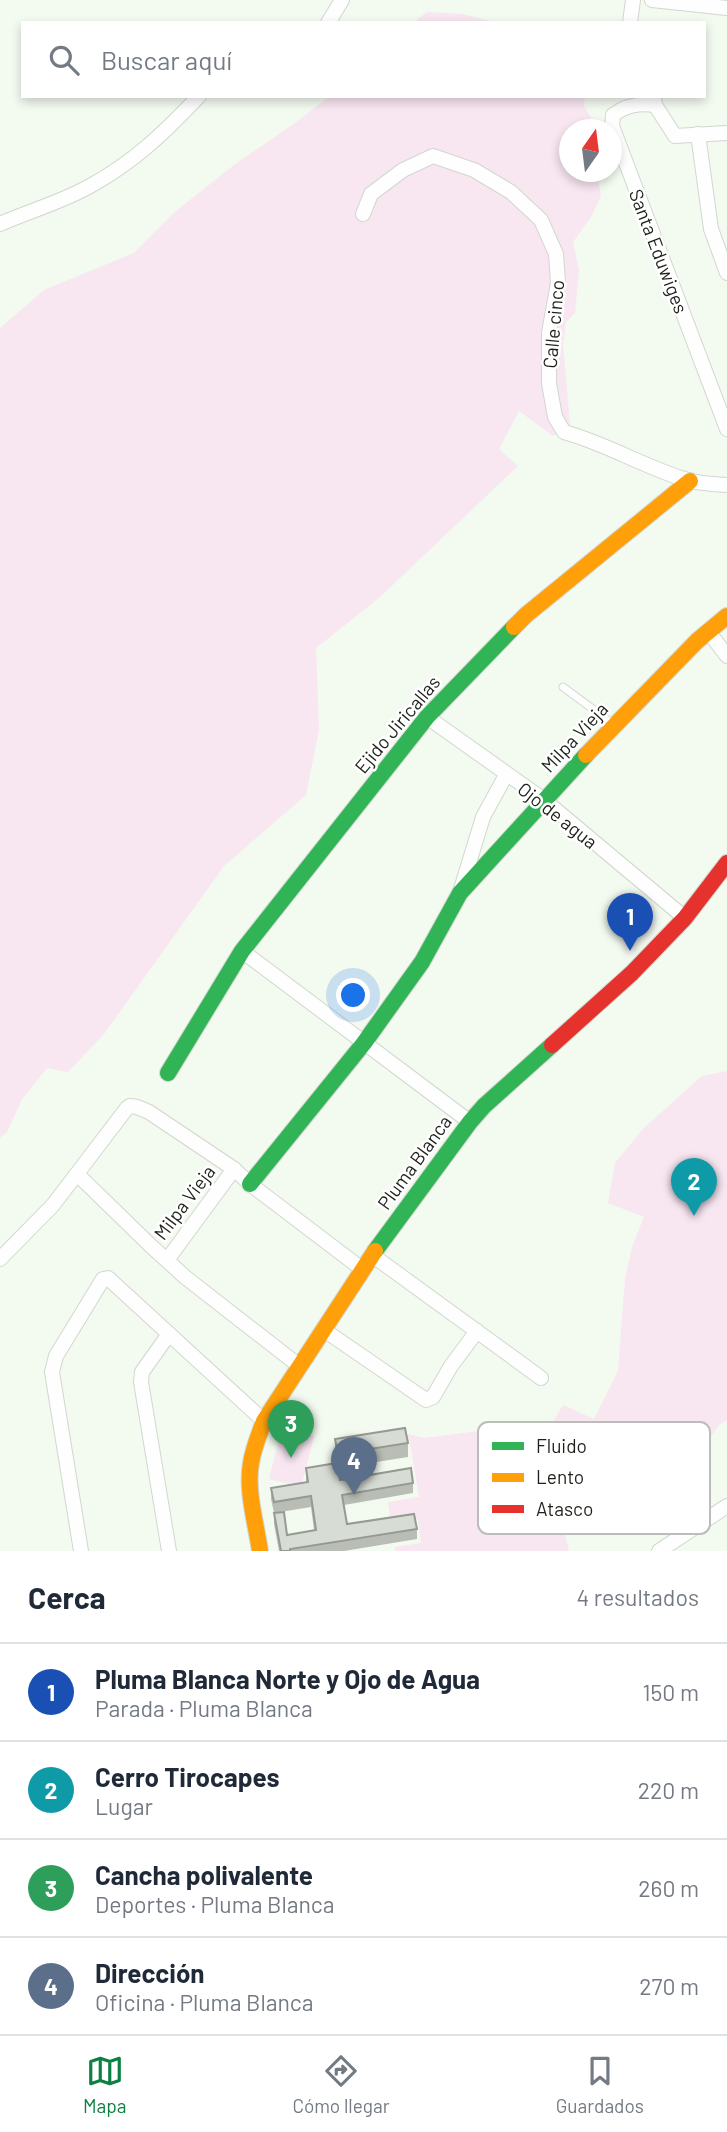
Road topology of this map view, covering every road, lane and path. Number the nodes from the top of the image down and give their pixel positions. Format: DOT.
graph roads {
  1 [pos="342,0"];
  2 [pos="633,0"];
  3 [pos="652,0"];
  4 [pos="686,2"];
  5 [pos="727,8"];
  6 [pos="329,21"];
  7 [pos="630,21"];
  8 [pos="197,98"];
  9 [pos="654,101"];
  10 [pos="727,133"];
  11 [pos="698,134"];
  12 [pos="363,214"];
  13 [pos="0,224"];
  14 [pos="727,273"];
  15 [pos="727,429"];
  16 [pos="690,481"];
  17 [pos="727,485"];
  18 [pos="727,616"];
  19 [pos="708,631"];
  20 [pos="727,656"];
  21 [pos="563,687"];
  22 [pos="427,717"];
  23 [pos="614,725"];
  24 [pos="506,775"];
  25 [pos="544,800"];
  26 [pos="727,863"];
  27 [pos="460,894"];
  28 [pos="685,918"];
  29 [pos="242,951"];
  30 [pos="363,1042"];
  31 [pos="168,1073"];
  32 [pos="470,1122"];
  33 [pos="234,1169"];
  34 [pos="77,1174"];
  35 [pos="250,1184"];
  36 [pos="372,1255"];
  37 [pos="0,1259"];
  38 [pos="167,1260"];
  39 [pos="362,1269"];
  40 [pos="324,1329"];
  41 [pos="477,1331"];
  42 [pos="169,1334"];
  43 [pos="298,1365"];
  44 [pos="541,1378"];
  45 [pos="264,1421"];
  46 [pos="727,1506"];
  47 [pos="710,1517"];
  48 [pos="685,1534"];
  49 [pos="81,1551"];
  50 [pos="169,1551"];
  51 [pos="260,1551"];
  52 [pos="659,1551"];
  1 -- 6 [label="street"];
  2 -- 7 [label="street"];
  3 -- 4 [label="street"];
  4 -- 5 [label="street"];
  8 -- 13 [label="street"];
  9 -- 11 [label="street"];
  9 -- 15 [label="street, Santa Eduwiges"];
  10 -- 11 [label="street"];
  11 -- 14 [label="street"];
  12 -- 16 [label="street, Calle cinco"];
  16 -- 17 [label="street"];
  16 -- 22 [label="street, Ejido Jiricallas"];
  18 -- 19 [label="street, Milpa Vieja"];
  19 -- 20 [label="street"];
  19 -- 23 [label="street, Milpa Vieja"];
  21 -- 23 [label="lane"];
  22 -- 24 [label="street, Ojo de agua"];
  22 -- 29 [label="street, Ejido Jiricallas"];
  23 -- 25 [label="street, Milpa Vieja"];
  24 -- 25 [label="street, Ojo de agua"];
  24 -- 27 [label="street, Milpa Vieja"];
  25 -- 27 [label="street, Milpa Vieja"];
  25 -- 28 [label="street, Ojo de agua"];
  26 -- 28 [label="street, Pluma Blanca"];
  27 -- 30 [label="street, Milpa Vieja"];
  28 -- 32 [label="street, Pluma Blanca"];
  29 -- 30 [label="street"];
  29 -- 31 [label="street, Ejido Jiricallas"];
  30 -- 32 [label="street"];
  30 -- 35 [label="street, Milpa Vieja"];
  32 -- 36 [label="street, Pluma Blanca"];
  33 -- 34 [label="street"];
  33 -- 35 [label="street"];
  33 -- 38 [label="street, Milpa Vieja"];
  34 -- 37 [label="street"];
  34 -- 38 [label="street"];
  35 -- 39 [label="street"];
  36 -- 39 [label="street, Pluma Blanca"];
  36 -- 41 [label="street"];
  38 -- 43 [label="street"];
  39 -- 40 [label="street, Pluma Blanca"];
  40 -- 41 [label="street"];
  40 -- 43 [label="street, Pluma Blanca"];
  41 -- 44 [label="street"];
  42 -- 45 [label="street"];
  42 -- 49 [label="street"];
  42 -- 50 [label="street"];
  43 -- 45 [label="street, Pluma Blanca"];
  45 -- 51 [label="street, Pluma Blanca"];
  46 -- 47 [label="street"];
  48 -- 52 [label="street"];
}
